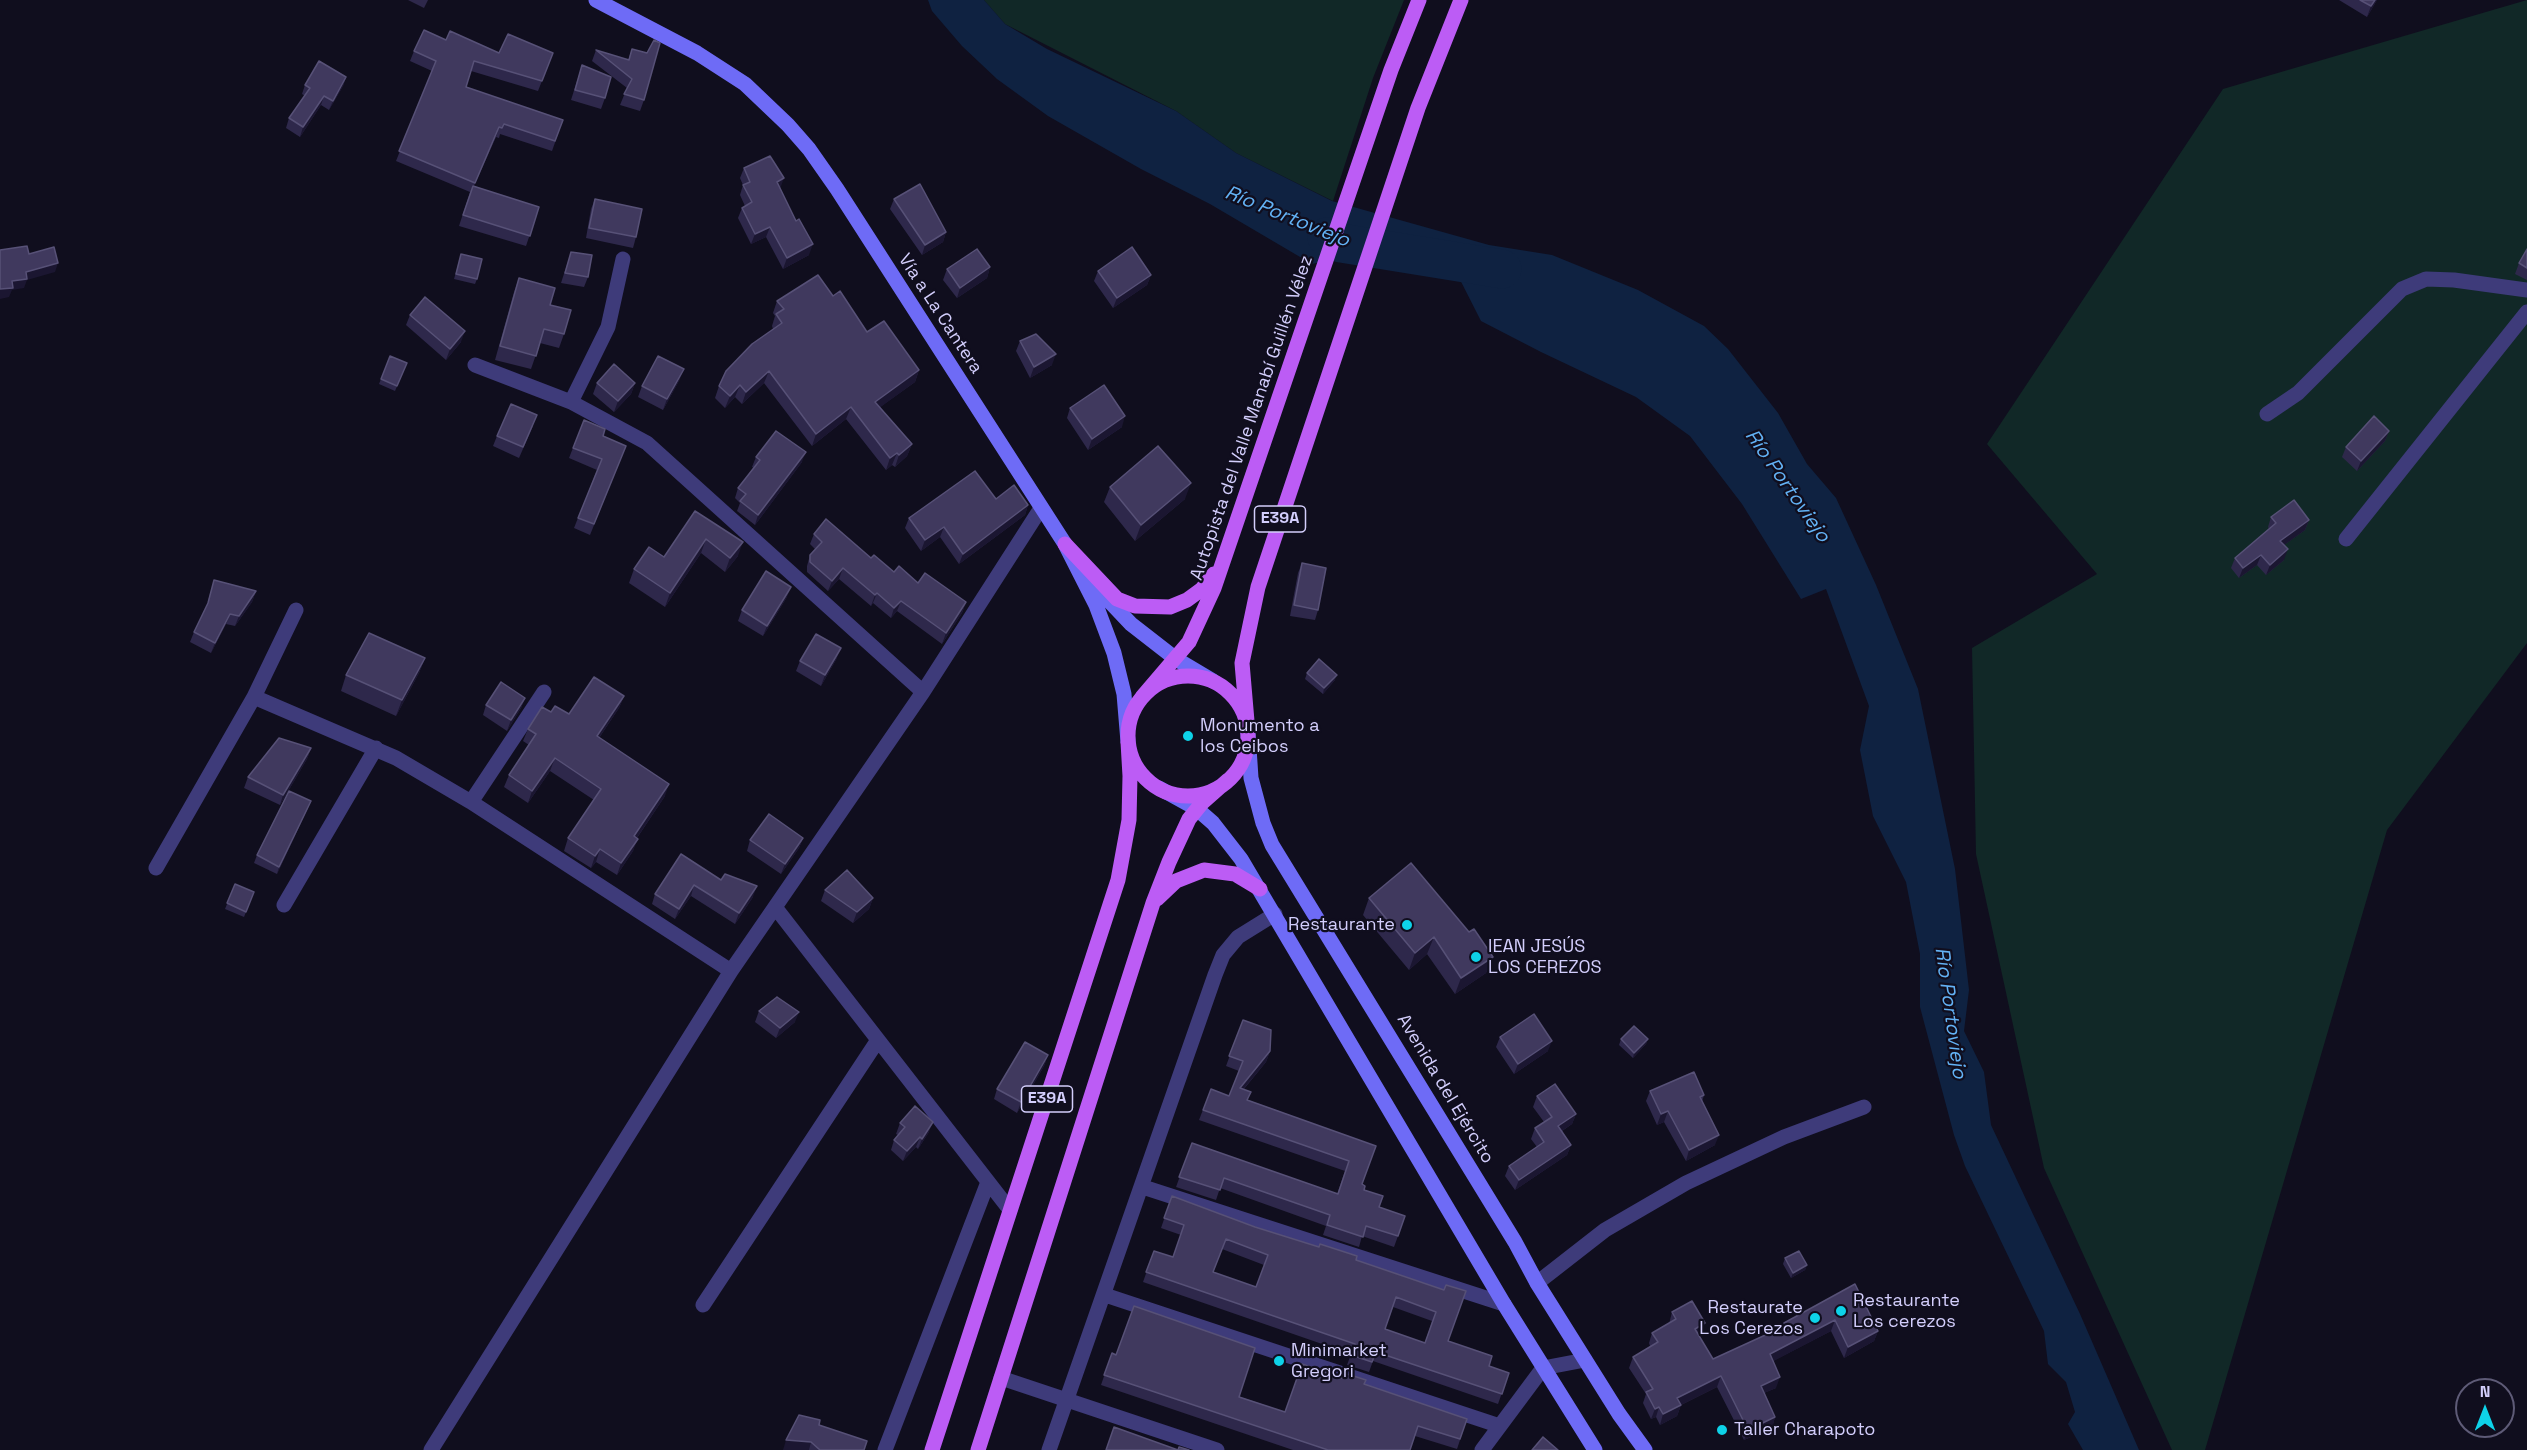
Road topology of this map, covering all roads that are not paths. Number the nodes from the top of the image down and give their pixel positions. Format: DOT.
graph roads {
  1 [pos="596,0"];
  2 [pos="1419,0"];
  3 [pos="1461,0"];
  4 [pos="623,259"];
  5 [pos="2527,290"];
  6 [pos="2527,312"];
  7 [pos="475,364"];
  8 [pos="571,402"];
  9 [pos="2267,414"];
  10 [pos="1041,508"];
  11 [pos="2346,539"];
  12 [pos="1065,544"];
  13 [pos="1227,553"];
  14 [pos="296,610"];
  15 [pos="1176,659"];
  16 [pos="1213,681"];
  17 [pos="544,692"];
  18 [pos="923,692"];
  19 [pos="254,697"];
  20 [pos="1142,697"];
  21 [pos="1248,733"];
  22 [pos="1128,742"];
  23 [pos="376,748"];
  24 [pos="1228,780"];
  25 [pos="1159,788"];
  26 [pos="471,802"];
  27 [pos="1197,809"];
  28 [pos="156,868"];
  29 [pos="1260,889"];
  30 [pos="1153,903"];
  31 [pos="284,905"];
  32 [pos="775,907"];
  33 [pos="1275,914"];
  34 [pos="731,970"];
  35 [pos="878,1040"];
  36 [pos="1864,1107"];
  37 [pos="988,1182"];
  38 [pos="1143,1186"];
  39 [pos="1010,1210"];
  40 [pos="1537,1283"];
  41 [pos="1105,1295"];
  42 [pos="1504,1304"];
  43 [pos="703,1305"];
  44 [pos="1585,1360"];
  45 [pos="1543,1368"];
  46 [pos="1001,1378"];
  47 [pos="1068,1400"];
  48 [pos="1500,1426"];
  49 [pos="438,1447"];
  50 [pos="885,1450"];
  51 [pos="932,1450"];
  52 [pos="978,1450"];
  53 [pos="1049,1450"];
  54 [pos="1217,1450"];
  55 [pos="1482,1450"];
  56 [pos="1595,1450"];
  57 [pos="1645,1450"];
  1 -- 10 [label="main road, Vía a La Cantera"];
  2 -- 13 [label="main road, Autopista del Valle Manabí Guillén Vélez / E39A"];
  3 -- 21 [label="main road, E39A"];
  4 -- 8 [label="street"];
  5 -- 9 [label="street"];
  6 -- 11 [label="street"];
  7 -- 8 [label="street"];
  8 -- 18 [label="street"];
  10 -- 12 [label="main road, Vía a La Cantera"];
  10 -- 18 [label="street"];
  12 -- 13 [label="main road"];
  12 -- 15 [label="main road"];
  12 -- 22 [label="main road, Vía a La Cantera"];
  13 -- 15 [label="main road, Autopista del Valle Manabí Guillén Vélez / E39A"];
  14 -- 19 [label="street"];
  15 -- 16 [label="main road"];
  15 -- 20 [label="main road, Autopista del Valle Manabí Guillén Vélez / E39A"];
  16 -- 20 [label="main road"];
  16 -- 21 [label="main road"];
  17 -- 26 [label="street"];
  18 -- 32 [label="street"];
  19 -- 23 [label="street"];
  19 -- 28 [label="street"];
  20 -- 22 [label="main road, E39A"];
  21 -- 24 [label="main road, E39A"];
  21 -- 40 [label="main road, Avenida del Ejército"];
  22 -- 25 [label="main road"];
  22 -- 39 [label="main road, E39A"];
  23 -- 26 [label="street"];
  23 -- 31 [label="street"];
  24 -- 25 [label="main road"];
  24 -- 27 [label="main road, E39A"];
  25 -- 27 [label="main road"];
  26 -- 34 [label="street"];
  27 -- 29 [label="main road"];
  27 -- 30 [label="main road, E39A"];
  29 -- 30 [label="main road"];
  29 -- 33 [label="main road"];
  30 -- 46 [label="main road, E39A"];
  32 -- 34 [label="street"];
  32 -- 35 [label="street"];
  33 -- 38 [label="street"];
  33 -- 42 [label="main road"];
  34 -- 49 [label="street"];
  35 -- 37 [label="street"];
  35 -- 43 [label="street"];
  36 -- 40 [label="street"];
  37 -- 39 [label="street"];
  37 -- 50 [label="street"];
  38 -- 41 [label="street"];
  38 -- 42 [label="street"];
  39 -- 51 [label="main road, E39A"];
  40 -- 44 [label="main road, Avenida del Ejército"];
  41 -- 47 [label="street"];
  41 -- 48 [label="street"];
  42 -- 45 [label="main road"];
  44 -- 45 [label="street"];
  44 -- 57 [label="main road, Avenida del Ejército"];
  45 -- 48 [label="street"];
  45 -- 56 [label="main road"];
  46 -- 47 [label="street"];
  46 -- 52 [label="main road, E39A"];
  47 -- 53 [label="street"];
  47 -- 54 [label="street"];
  48 -- 55 [label="street"];
}
